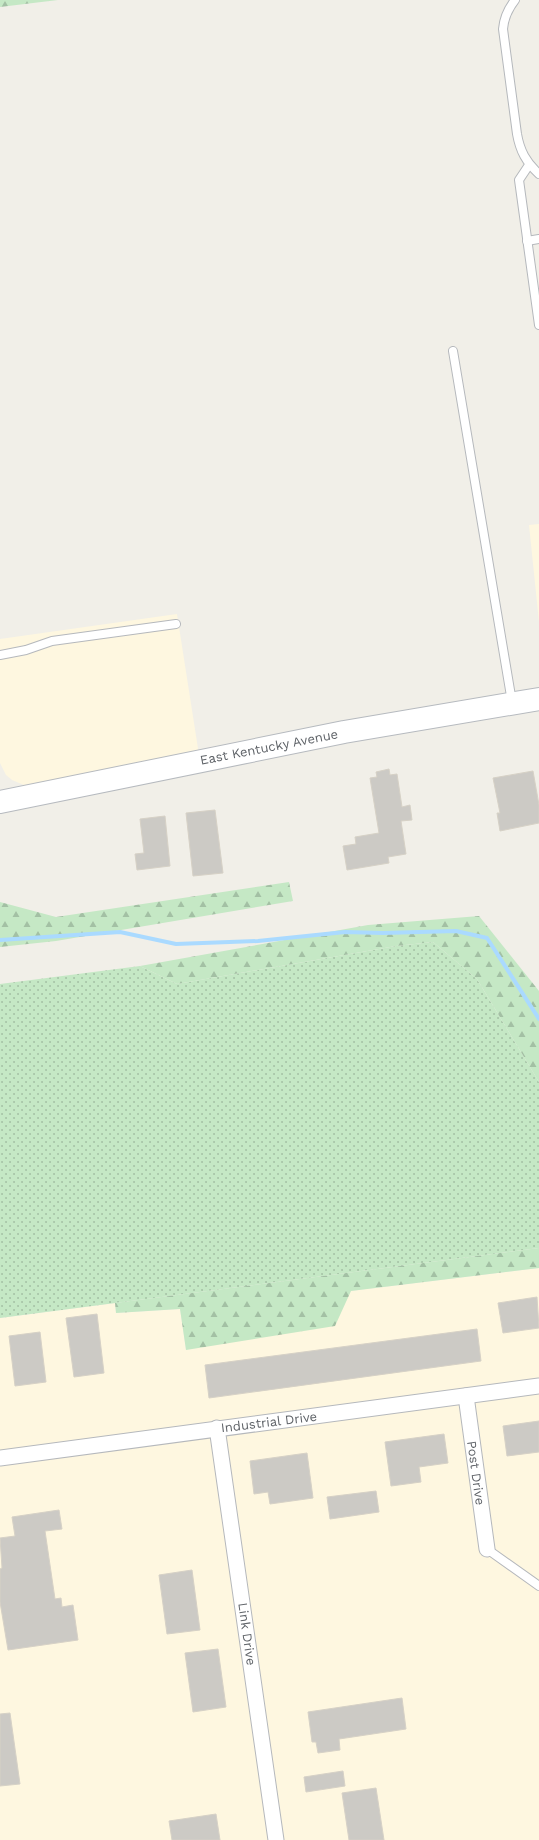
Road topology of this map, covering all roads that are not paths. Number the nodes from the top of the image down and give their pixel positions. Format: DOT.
graph roads {
  1 [pos="516,0"];
  2 [pos="529,165"];
  3 [pos="539,174"];
  4 [pos="539,239"];
  5 [pos="527,241"];
  6 [pos="539,325"];
  7 [pos="453,351"];
  8 [pos="176,624"];
  9 [pos="0,655"];
  10 [pos="539,699"];
  11 [pos="512,703"];
  12 [pos="0,802"];
  13 [pos="539,1386"];
  14 [pos="466,1396"];
  15 [pos="218,1428"];
  16 [pos="0,1458"];
  17 [pos="487,1549"];
  18 [pos="539,1585"];
  19 [pos="276,1840"];
  1 -- 2 [label="lane"];
  2 -- 3 [label="lane"];
  2 -- 5 [label="lane"];
  4 -- 5 [label="lane"];
  5 -- 6 [label="lane"];
  7 -- 11 [label="lane"];
  8 -- 9 [label="lane"];
  10 -- 11 [label="street, East Kentucky Avenue"];
  11 -- 12 [label="street, East Kentucky Avenue"];
  13 -- 14 [label="street, Industrial Drive"];
  14 -- 15 [label="street, Industrial Drive"];
  14 -- 17 [label="street, Post Drive"];
  15 -- 16 [label="street, Industrial Drive"];
  15 -- 19 [label="street, Link Drive"];
  17 -- 18 [label="lane"];
}
